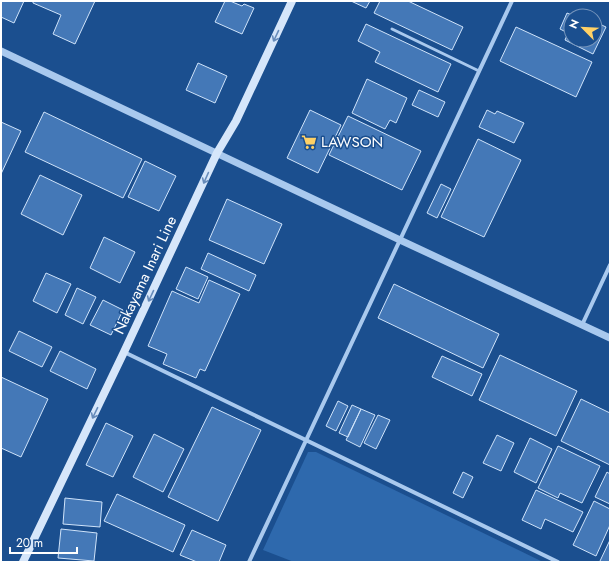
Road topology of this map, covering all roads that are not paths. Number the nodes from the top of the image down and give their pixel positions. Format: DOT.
graph roads {
  1 [pos="292,1"];
  2 [pos="512,1"];
  3 [pos="392,29"];
  4 [pos="1,51"];
  5 [pos="479,71"];
  6 [pos="217,153"];
  7 [pos="400,240"];
  8 [pos="610,265"];
  9 [pos="582,325"];
  10 [pos="610,338"];
  11 [pos="124,352"];
  12 [pos="306,440"];
  13 [pos="23,562"];
  14 [pos="249,562"];
  15 [pos="558,562"];
  1 -- 6 [label="main road, Nakayama Inari Line, one-way"];
  2 -- 5 [label="street"];
  3 -- 5 [label="lane"];
  4 -- 6 [label="street"];
  5 -- 7 [label="street"];
  6 -- 7 [label="street"];
  6 -- 11 [label="main road, Nakayama Inari Line, one-way"];
  7 -- 9 [label="street"];
  7 -- 12 [label="street"];
  8 -- 9 [label="street"];
  9 -- 10 [label="street"];
  11 -- 12 [label="street"];
  11 -- 13 [label="main road, Nakayama Inari Line, one-way"];
  12 -- 14 [label="street"];
  12 -- 15 [label="street"];
}
